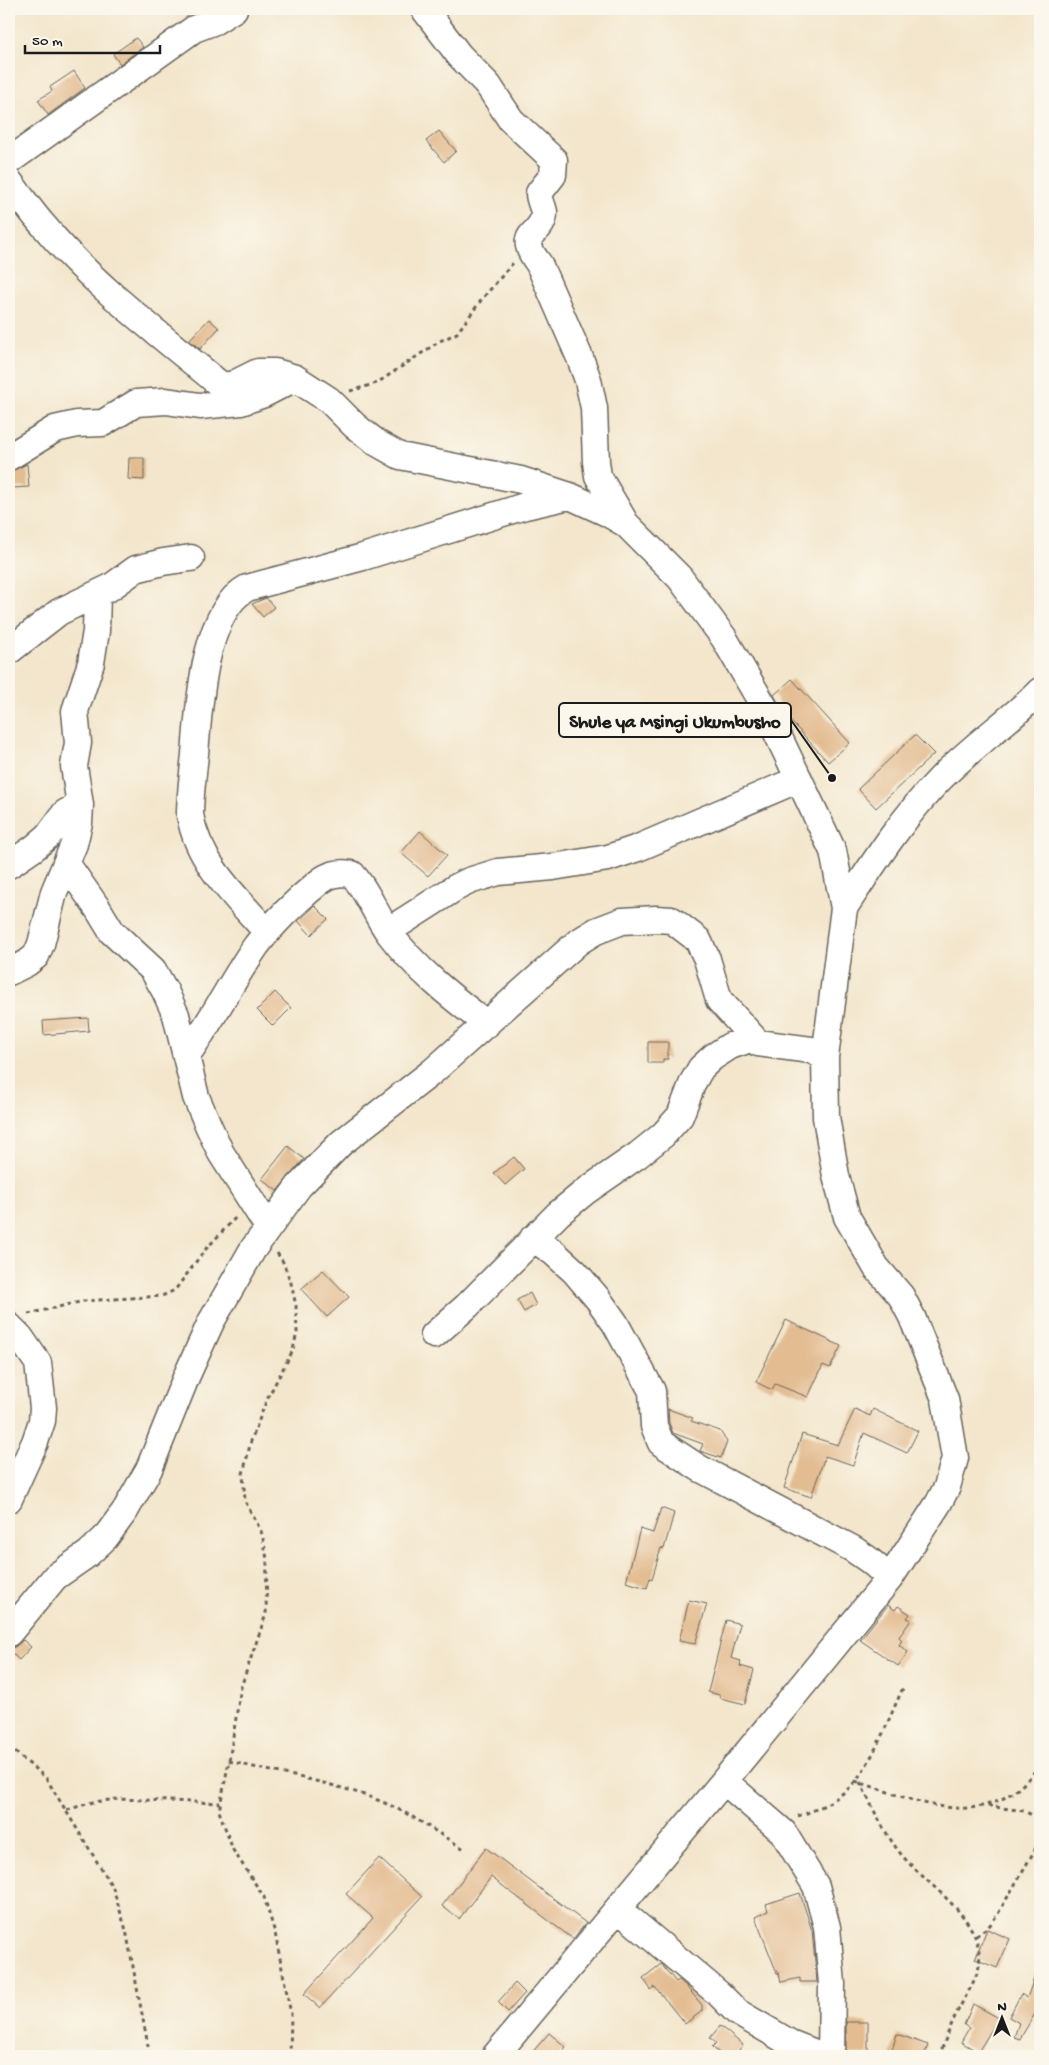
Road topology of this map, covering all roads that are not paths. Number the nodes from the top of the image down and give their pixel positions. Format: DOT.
graph roads {
  1 [pos="234,9"];
  2 [pos="424,9"];
  3 [pos="9,161"];
  4 [pos="9,181"];
  5 [pos="295,378"];
  6 [pos="15,449"];
  7 [pos="570,496"];
  8 [pos="626,524"];
  9 [pos="191,558"];
  10 [pos="97,594"];
  11 [pos="9,651"];
  12 [pos="1040,691"];
  13 [pos="799,779"];
  14 [pos="80,804"];
  15 [pos="66,863"];
  16 [pos="9,865"];
  17 [pos="844,908"];
  18 [pos="388,931"];
  19 [pos="267,932"];
  20 [pos="9,972"];
  21 [pos="487,1024"];
  22 [pos="753,1038"];
  23 [pos="186,1056"];
  24 [pos="825,1057"];
  25 [pos="266,1230"];
  26 [pos="533,1238"];
  27 [pos="17,1320"];
  28 [pos="434,1336"];
  29 [pos="9,1499"];
  30 [pos="890,1578"];
  31 [pos="9,1633"];
  32 [pos="724,1781"];
  33 [pos="618,1908"];
  34 [pos="495,2056"];
  35 [pos="823,2056"];
  36 [pos="830,2056"];
  1 -- 3 [label="street"];
  2 -- 8 [label="street"];
  4 -- 5 [label="street"];
  5 -- 6 [label="street"];
  5 -- 7 [label="street"];
  7 -- 8 [label="street"];
  7 -- 19 [label="street"];
  8 -- 13 [label="street"];
  9 -- 10 [label="street"];
  10 -- 11 [label="street"];
  10 -- 14 [label="street"];
  12 -- 17 [label="street"];
  13 -- 17 [label="street"];
  13 -- 18 [label="street"];
  14 -- 15 [label="street"];
  14 -- 16 [label="street"];
  15 -- 20 [label="street"];
  15 -- 23 [label="street"];
  17 -- 24 [label="street"];
  18 -- 19 [label="street"];
  18 -- 21 [label="street"];
  19 -- 23 [label="street"];
  21 -- 22 [label="street"];
  21 -- 25 [label="street"];
  22 -- 24 [label="street"];
  22 -- 26 [label="street"];
  23 -- 25 [label="street"];
  24 -- 30 [label="street"];
  25 -- 31 [label="street"];
  26 -- 28 [label="street"];
  26 -- 30 [label="street"];
  27 -- 29 [label="street"];
  30 -- 32 [label="street"];
  32 -- 33 [label="street"];
  32 -- 36 [label="street"];
  33 -- 34 [label="street"];
  33 -- 35 [label="street"];
}
